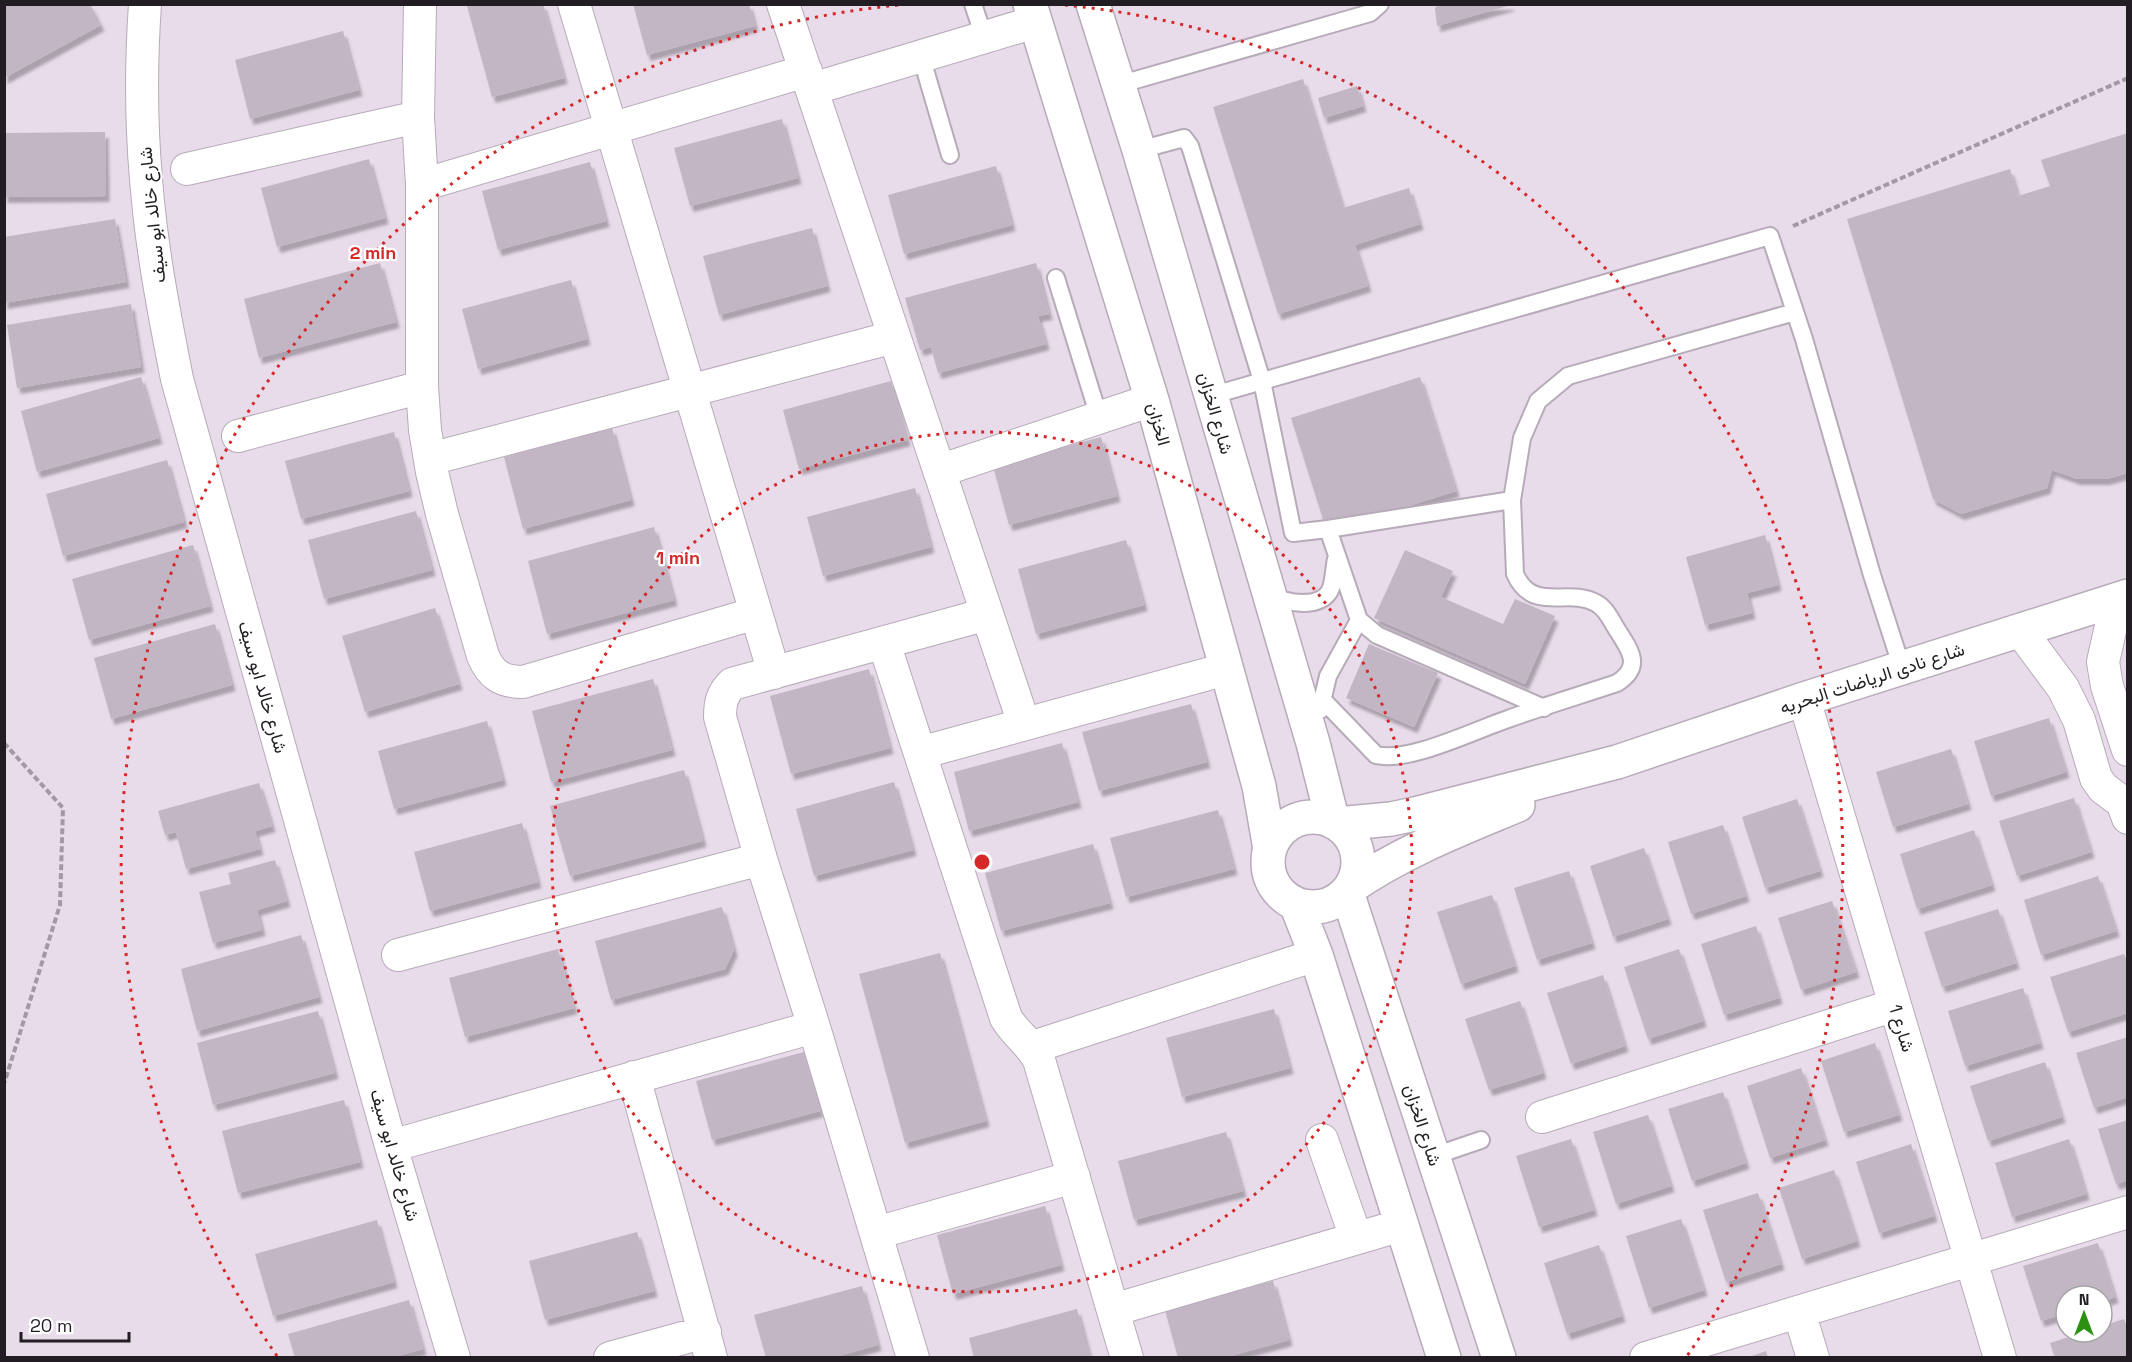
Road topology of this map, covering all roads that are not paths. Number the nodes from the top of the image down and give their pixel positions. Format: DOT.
graph roads {
  1 [pos="145,4"];
  2 [pos="420,4"];
  3 [pos="574,4"];
  4 [pos="783,4"];
  5 [pos="974,4"];
  6 [pos="1093,4"];
  7 [pos="1380,4"];
  8 [pos="1033,13"];
  9 [pos="984,37"];
  10 [pos="921,56"];
  11 [pos="809,80"];
  12 [pos="1118,85"];
  13 [pos="418,117"];
  14 [pos="611,129"];
  15 [pos="1139,150"];
  16 [pos="950,154"];
  17 [pos="187,169"];
  18 [pos="422,185"];
  19 [pos="1056,278"];
  20 [pos="1795,312"];
  21 [pos="894,337"];
  22 [pos="1262,381"];
  23 [pos="422,387"];
  24 [pos="690,391"];
  25 [pos="1210,396"];
  26 [pos="1152,399"];
  27 [pos="1099,417"];
  28 [pos="238,436"];
  29 [pos="430,459"];
  30 [pos="939,471"];
  31 [pos="1512,500"];
  32 [pos="1328,530"];
  33 [pos="1336,555"];
  34 [pos="1269,594"];
  35 [pos="2122,598"];
  36 [pos="756,613"];
  37 [pos="987,614"];
  38 [pos="1359,620"];
  39 [pos="2020,630"];
  40 [pos="884,643"];
  41 [pos="1902,668"];
  42 [pos="1226,669"];
  43 [pos="774,672"];
  44 [pos="1322,699"];
  45 [pos="1804,699"];
  46 [pos="1544,708"];
  47 [pos="1024,724"];
  48 [pos="1313,743"];
  49 [pos="2127,750"];
  50 [pos="920,753"];
  51 [pos="1617,762"];
  52 [pos="2126,804"];
  53 [pos="1335,823"];
  54 [pos="1270,849"];
  55 [pos="761,859"];
  56 [pos="1349,890"];
  57 [pos="1296,904"];
  58 [pos="398,955"];
  59 [pos="1316,955"];
  60 [pos="1895,1005"];
  61 [pos="814,1027"];
  62 [pos="1033,1047"];
  63 [pos="634,1077"];
  64 [pos="1542,1117"];
  65 [pos="1322,1140"];
  66 [pos="1481,1140"];
  67 [pos="391,1146"];
  68 [pos="1434,1156"];
  69 [pos="1074,1177"];
  70 [pos="2127,1212"];
  71 [pos="1402,1224"];
  72 [pos="876,1233"];
  73 [pos="1356,1238"];
  74 [pos="1971,1259"];
  75 [pos="1113,1310"];
  76 [pos="1798,1312"];
  77 [pos="708,1345"];
  78 [pos="454,1358"];
  79 [pos="610,1358"];
  80 [pos="913,1358"];
  81 [pos="1127,1358"];
  82 [pos="1444,1358"];
  83 [pos="1499,1358"];
  84 [pos="1646,1358"];
  85 [pos="1813,1358"];
  86 [pos="2000,1358"];
  1 -- 67 [label="street, شارع خالد ابو سيف"];
  2 -- 13 [label="street"];
  3 -- 14 [label="street"];
  4 -- 11 [label="street"];
  5 -- 9 [label="lane"];
  6 -- 12 [label="main road, شارع الخزان"];
  7 -- 12 [label="lane"];
  8 -- 9 [label="street"];
  8 -- 26 [label="main road, الخزان"];
  9 -- 10 [label="street"];
  10 -- 11 [label="street"];
  10 -- 16 [label="lane"];
  11 -- 14 [label="street"];
  11 -- 21 [label="street"];
  12 -- 15 [label="main road, شارع الخزان"];
  13 -- 17 [label="street"];
  13 -- 18 [label="street"];
  14 -- 18 [label="street"];
  14 -- 24 [label="street"];
  15 -- 22 [label="lane"];
  15 -- 25 [label="main road, شارع الخزان"];
  18 -- 23 [label="street"];
  19 -- 27 [label="lane"];
  20 -- 22 [label="lane"];
  20 -- 31 [label="lane"];
  20 -- 41 [label="lane"];
  21 -- 24 [label="street"];
  21 -- 30 [label="street"];
  22 -- 25 [label="lane"];
  22 -- 32 [label="lane"];
  23 -- 28 [label="street"];
  23 -- 29 [label="street"];
  24 -- 29 [label="street"];
  24 -- 36 [label="street"];
  25 -- 34 [label="main road, شارع الخزان"];
  26 -- 27 [label="street"];
  26 -- 42 [label="main road, الخزان"];
  27 -- 30 [label="street"];
  29 -- 36 [label="street"];
  30 -- 37 [label="street"];
  31 -- 32 [label="lane"];
  31 -- 46 [label="lane"];
  32 -- 33 [label="lane"];
  33 -- 34 [label="lane"];
  33 -- 38 [label="lane"];
  34 -- 48 [label="main road, شارع الخزان"];
  35 -- 39 [label="main road, شارع نادى الرياضات البحريه"];
  35 -- 49 [label="street"];
  36 -- 43 [label="street"];
  37 -- 40 [label="street"];
  37 -- 47 [label="street"];
  38 -- 44 [label="lane"];
  38 -- 46 [label="lane"];
  39 -- 41 [label="main road, شارع نادى الرياضات البحريه"];
  39 -- 52 [label="street"];
  40 -- 43 [label="street"];
  40 -- 50 [label="street"];
  41 -- 45 [label="main road, شارع نادى الرياضات البحريه"];
  42 -- 47 [label="street"];
  42 -- 54 [label="main road, الخزان"];
  43 -- 55 [label="street"];
  44 -- 46 [label="lane"];
  44 -- 48 [label="lane"];
  45 -- 51 [label="main road, شارع نادى الرياضات البحريه"];
  45 -- 60 [label="street, شارع 1"];
  47 -- 50 [label="street"];
  48 -- 53 [label="main road, شارع الخزان"];
  50 -- 62 [label="street"];
  51 -- 53 [label="main road, شارع نادى الرياضات البحريه"];
  51 -- 56 [label="main road, شارع نادى الرياضات البحريه"];
  53 -- 54 [label="main road"];
  53 -- 56 [label="main road"];
  54 -- 57 [label="main road"];
  55 -- 58 [label="street"];
  55 -- 61 [label="street"];
  56 -- 57 [label="main road"];
  56 -- 68 [label="main road, شارع الخزان"];
  57 -- 59 [label="main road"];
  59 -- 62 [label="street"];
  59 -- 71 [label="main road"];
  60 -- 64 [label="street"];
  60 -- 74 [label="street, شارع 1"];
  61 -- 63 [label="street"];
  61 -- 72 [label="street"];
  62 -- 69 [label="street"];
  63 -- 67 [label="street"];
  63 -- 77 [label="street"];
  65 -- 73 [label="street"];
  66 -- 68 [label="lane"];
  67 -- 78 [label="street, شارع خالد ابو سيف"];
  68 -- 83 [label="main road, شارع الخزان"];
  69 -- 72 [label="street"];
  69 -- 75 [label="street"];
  70 -- 74 [label="street"];
  71 -- 73 [label="street"];
  71 -- 82 [label="main road"];
  72 -- 80 [label="street"];
  73 -- 75 [label="street"];
  74 -- 76 [label="street"];
  74 -- 86 [label="street, شارع 1"];
  75 -- 81 [label="street"];
  76 -- 84 [label="street"];
  76 -- 85 [label="street"];
  77 -- 79 [label="street"];
}
